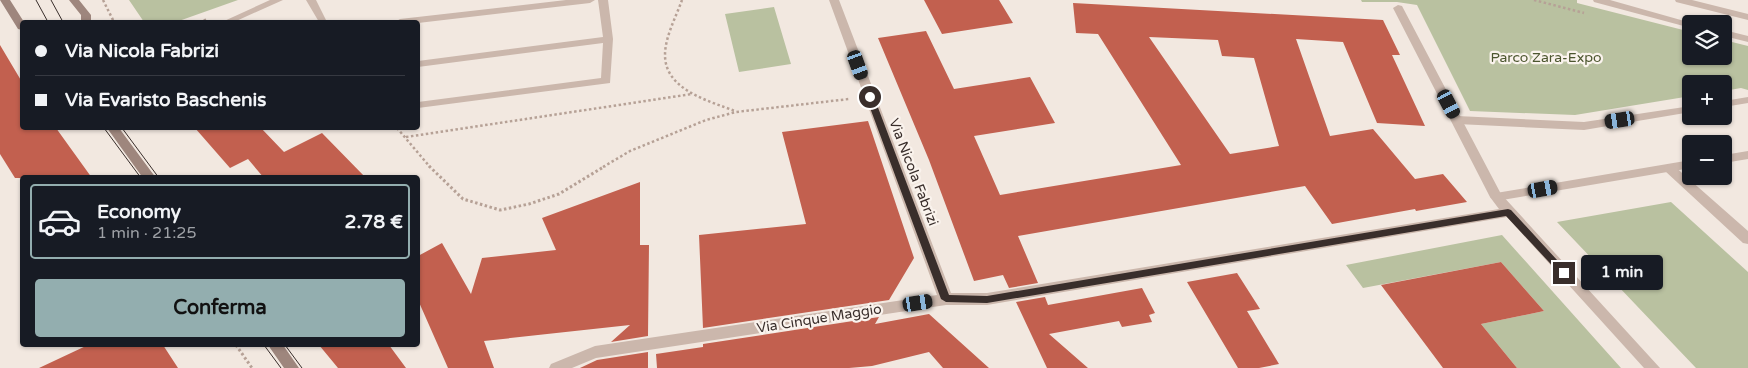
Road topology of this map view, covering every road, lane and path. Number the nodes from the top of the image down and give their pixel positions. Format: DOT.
graph roads {
  1 [pos="5,0"];
  2 [pos="74,0"];
  3 [pos="103,0"];
  4 [pos="278,0"];
  5 [pos="311,0"];
  6 [pos="590,0"];
  7 [pos="603,0"];
  8 [pos="682,0"];
  9 [pos="834,0"];
  10 [pos="1598,0"];
  11 [pos="1680,0"];
  12 [pos="1398,8"];
  13 [pos="1748,17"];
  14 [pos="86,20"];
  15 [pos="113,20"];
  16 [pos="232,20"];
  17 [pos="322,20"];
  18 [pos="417,20"];
  19 [pos="1682,23"];
  20 [pos="20,24"];
  21 [pos="1732,35"];
  22 [pos="608,39"];
  23 [pos="1748,39"];
  24 [pos="420,64"];
  25 [pos="692,94"];
  26 [pos="852,99"];
  27 [pos="1748,100"];
  28 [pos="1732,103"];
  29 [pos="420,105"];
  30 [pos="1682,110"];
  31 [pos="736,112"];
  32 [pos="1457,120"];
  33 [pos="114,130"];
  34 [pos="399,130"];
  35 [pos="406,138"];
  36 [pos="1748,155"];
  37 [pos="1732,158"];
  38 [pos="1682,166"];
  39 [pos="1669,168"];
  40 [pos="148,175"];
  41 [pos="1496,197"];
  42 [pos="1508,212"];
  43 [pos="1748,238"];
  44 [pos="946,299"];
  45 [pos="237,347"];
  46 [pos="276,347"];
  47 [pos="252,368"];
  48 [pos="292,368"];
  49 [pos="556,368"];
  50 [pos="1653,368"];
  1 -- 20 [label="main road"];
  2 -- 14 [label="main road"];
  3 -- 15 [label="path"];
  4 -- 16 [label="lane"];
  5 -- 17 [label="lane"];
  6 -- 18 [label="lane"];
  7 -- 22 [label="lane"];
  8 -- 25 [label="path"];
  9 -- 44 [label="street, Via Nicola Fabrizi"];
  10 -- 19 [label="street"];
  11 -- 13 [label="street"];
  12 -- 32 [label="street"];
  21 -- 23 [label="street"];
  22 -- 24 [label="lane"];
  22 -- 29 [label="lane"];
  25 -- 31 [label="path"];
  25 -- 35 [label="path"];
  26 -- 31 [label="path"];
  27 -- 28 [label="lane"];
  30 -- 32 [label="lane"];
  31 -- 35 [label="path"];
  32 -- 41 [label="street"];
  33 -- 40 [label="main road"];
  34 -- 35 [label="path"];
  36 -- 37 [label="lane"];
  38 -- 39 [label="lane"];
  39 -- 41 [label="lane"];
  39 -- 43 [label="street"];
  41 -- 42 [label="street"];
  42 -- 44 [label="street, Via Cinque Maggio"];
  42 -- 50 [label="street"];
  44 -- 49 [label="street, Via Cinque Maggio"];
  45 -- 47 [label="path"];
  46 -- 48 [label="main road"];
}
